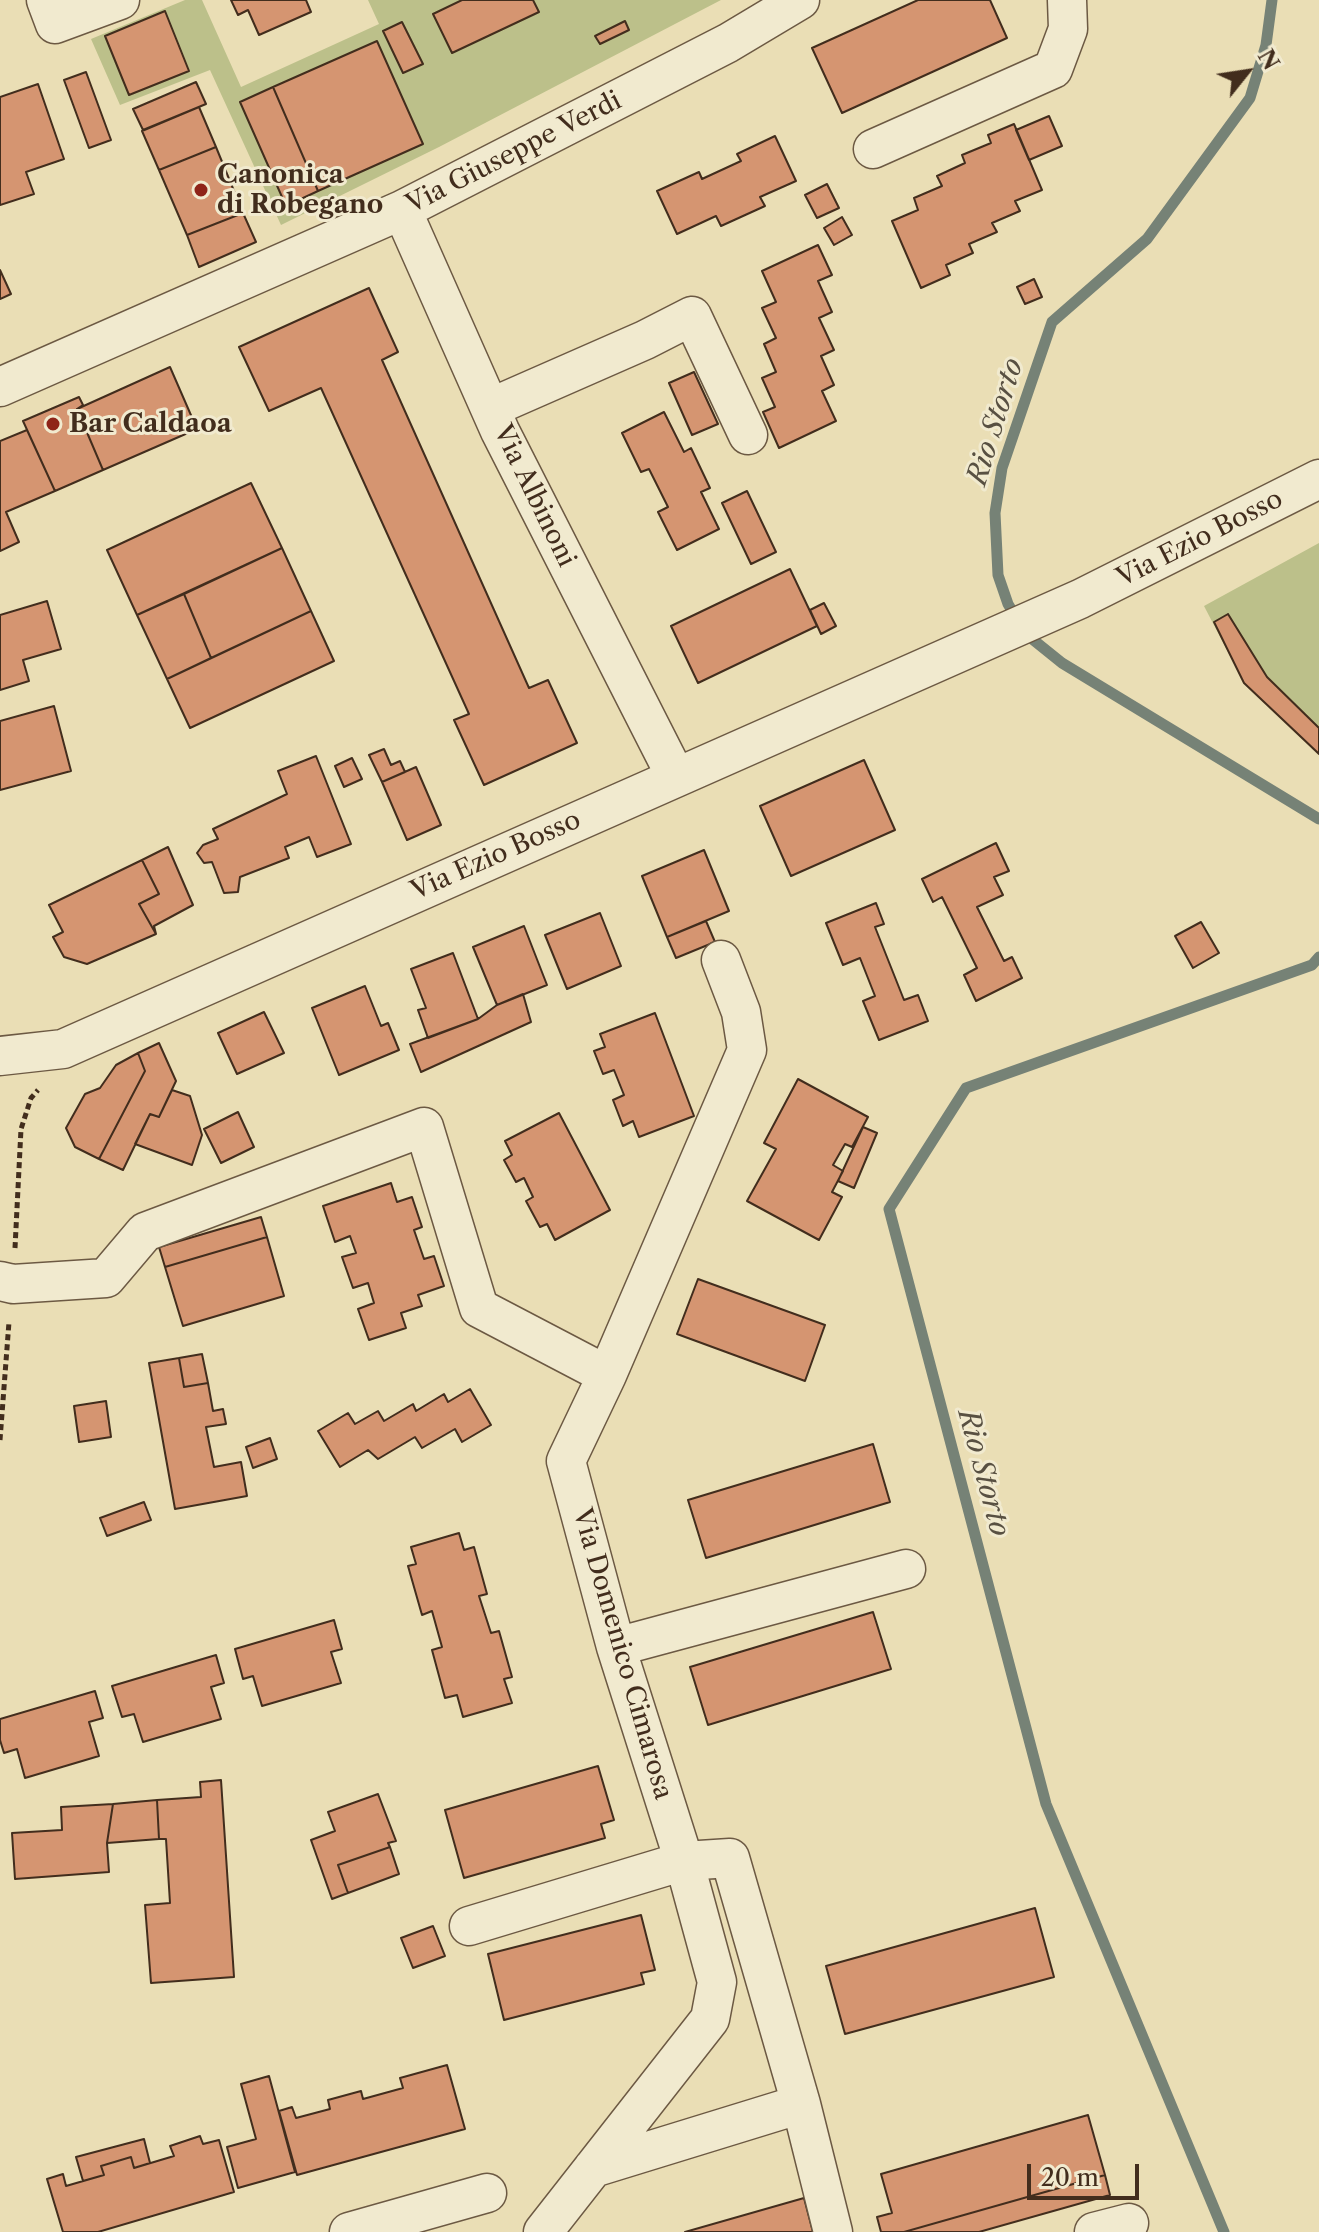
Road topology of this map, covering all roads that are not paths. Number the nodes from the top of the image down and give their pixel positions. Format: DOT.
graph roads {
  1 [pos="120,0"];
  2 [pos="800,0"];
  3 [pos="1067,0"];
  4 [pos="50,12"];
  5 [pos="873,149"];
  6 [pos="402,210"];
  7 [pos="0,387"];
  8 [pos="490,408"];
  9 [pos="748,435"];
  10 [pos="1319,479"];
  11 [pos="676,777"];
  12 [pos="721,960"];
  13 [pos="0,1056"];
  14 [pos="6,1282"];
  15 [pos="607,1375"];
  16 [pos="906,1569"];
  17 [pos="616,1647"];
  18 [pos="684,1861"];
  19 [pos="469,1926"];
  20 [pos="801,2104"];
  21 [pos="593,2168"];
  22 [pos="487,2193"];
  23 [pos="349,2232"];
  24 [pos="543,2232"];
  25 [pos="833,2232"];
  1 -- 4 [label="street"];
  2 -- 6 [label="street, Via Giuseppe Verdi"];
  3 -- 5 [label="street"];
  6 -- 7 [label="street, Via Giuseppe Verdi"];
  6 -- 8 [label="street, Via Albinoni"];
  8 -- 9 [label="street"];
  8 -- 11 [label="street, Via Albinoni"];
  10 -- 11 [label="street, Via Ezio Bosso"];
  11 -- 13 [label="street, Via Ezio Bosso"];
  12 -- 15 [label="street, Via Domenico Cimarosa"];
  14 -- 15 [label="street"];
  15 -- 17 [label="street, Via Domenico Cimarosa"];
  16 -- 17 [label="street"];
  17 -- 18 [label="street, Via Domenico Cimarosa"];
  18 -- 19 [label="street"];
  18 -- 20 [label="street"];
  18 -- 21 [label="street, Via Domenico Cimarosa"];
  20 -- 21 [label="street"];
  20 -- 25 [label="street"];
  21 -- 24 [label="street, Via Domenico Cimarosa"];
  22 -- 23 [label="street"];
}
